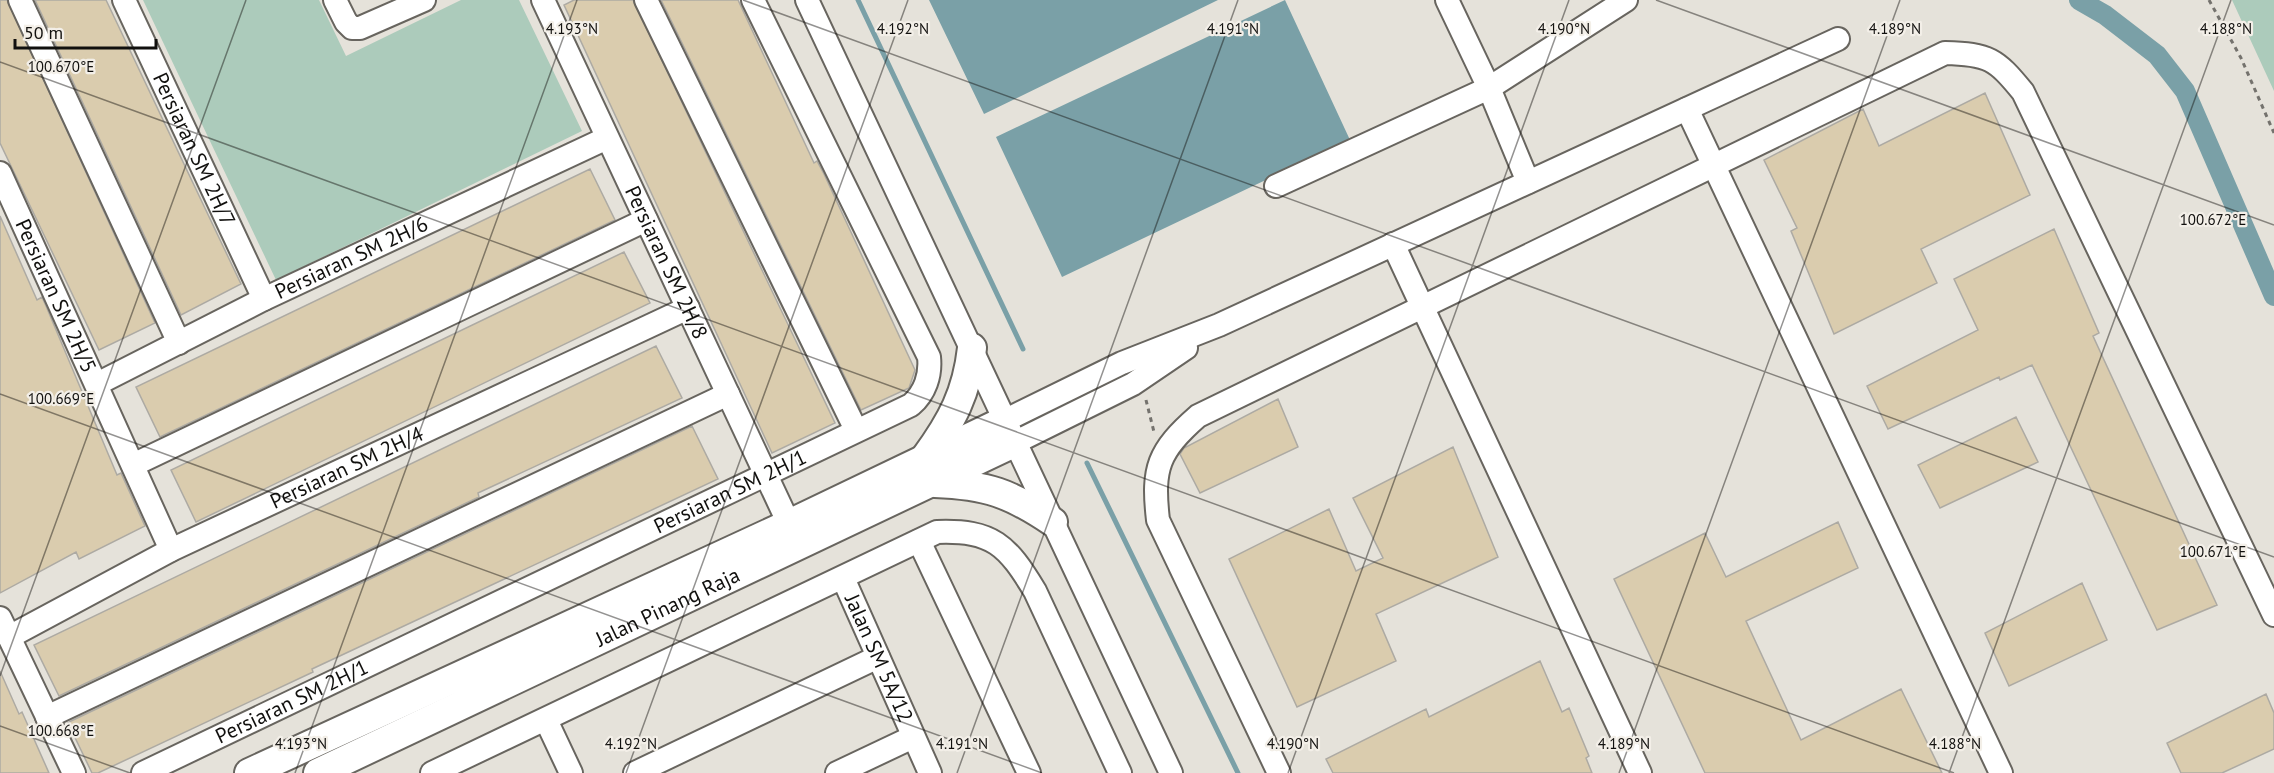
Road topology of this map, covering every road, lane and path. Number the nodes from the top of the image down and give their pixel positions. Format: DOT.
graph roads {
  1 [pos="20,0"];
  2 [pos="124,0"];
  3 [pos="335,0"];
  4 [pos="424,0"];
  5 [pos="646,0"];
  6 [pos="753,0"];
  7 [pos="807,0"];
  8 [pos="1447,0"];
  9 [pos="1626,0"];
  10 [pos="2209,0"];
  11 [pos="548,2"];
  12 [pos="1838,39"];
  13 [pos="1489,88"];
  14 [pos="1687,109"];
  15 [pos="2274,133"];
  16 [pos="608,138"];
  17 [pos="1714,167"];
  18 [pos="0,173"];
  19 [pos="1528,182"];
  20 [pos="1276,186"];
  21 [pos="646,220"];
  22 [pos="1393,244"];
  23 [pos="264,299"];
  24 [pos="688,308"];
  25 [pos="1423,309"];
  26 [pos="1219,325"];
  27 [pos="179,343"];
  28 [pos="972,348"];
  29 [pos="1140,379"];
  30 [pos="97,384"];
  31 [pos="728,394"];
  32 [pos="856,430"];
  33 [pos="1011,431"];
  34 [pos="1161,457"];
  35 [pos="133,465"];
  36 [pos="928,471"];
  37 [pos="766,474"];
  38 [pos="1053,522"];
  39 [pos="789,524"];
  40 [pos="919,541"];
  41 [pos="171,550"];
  42 [pos="843,578"];
  43 [pos="2274,615"];
  44 [pos="5,628"];
  45 [pos="878,657"];
  46 [pos="47,717"];
  47 [pos="546,720"];
  48 [pos="913,737"];
  49 [pos="74,773"];
  50 [pos="143,773"];
  51 [pos="249,773"];
  52 [pos="318,773"];
  53 [pos="432,773"];
  54 [pos="571,773"];
  55 [pos="635,773"];
  56 [pos="837,773"];
  57 [pos="930,773"];
  58 [pos="1029,773"];
  59 [pos="1120,773"];
  60 [pos="1171,773"];
  61 [pos="1279,773"];
  62 [pos="1640,773"];
  63 [pos="2001,773"];
  1 -- 27 [label="street"];
  2 -- 23 [label="street, Persiaran SM 2H/7"];
  3 -- 4 [label="street"];
  5 -- 32 [label="street"];
  6 -- 32 [label="street, Persiaran SM 2H/1"];
  7 -- 28 [label="street"];
  8 -- 13 [label="street"];
  9 -- 13 [label="street"];
  10 -- 15 [label="path"];
  11 -- 16 [label="street, Persiaran SM 2H/8"];
  12 -- 14 [label="street"];
  13 -- 19 [label="street"];
  13 -- 20 [label="street"];
  14 -- 17 [label="street"];
  14 -- 19 [label="street"];
  16 -- 21 [label="street, Persiaran SM 2H/8"];
  16 -- 23 [label="street, Persiaran SM 2H/6"];
  17 -- 25 [label="street"];
  17 -- 43 [label="street"];
  17 -- 63 [label="street"];
  18 -- 30 [label="street, Persiaran SM 2H/5"];
  19 -- 22 [label="street"];
  21 -- 24 [label="street, Persiaran SM 2H/8"];
  21 -- 35 [label="street"];
  22 -- 25 [label="street"];
  22 -- 26 [label="street"];
  23 -- 27 [label="street, Persiaran SM 2H/6"];
  24 -- 31 [label="street, Persiaran SM 2H/8"];
  24 -- 41 [label="street, Persiaran SM 2H/4"];
  25 -- 34 [label="street"];
  25 -- 62 [label="street"];
  26 -- 29 [label="street"];
  26 -- 33 [label="street"];
  27 -- 30 [label="street, Persiaran SM 2H/6"];
  28 -- 33 [label="street"];
  28 -- 36 [label="main road"];
  29 -- 33 [label="street"];
  29 -- 34 [label="path"];
  30 -- 35 [label="street, Persiaran SM 2H/5"];
  31 -- 37 [label="street, Persiaran SM 2H/8"];
  31 -- 46 [label="street"];
  32 -- 37 [label="street, Persiaran SM 2H/1"];
  33 -- 36 [label="main road, Jalan Pinang Raja"];
  33 -- 38 [label="street"];
  34 -- 61 [label="street"];
  35 -- 41 [label="street, Persiaran SM 2H/5"];
  36 -- 38 [label="main road"];
  36 -- 39 [label="main road"];
  36 -- 52 [label="main road, Jalan Pinang Raja"];
  37 -- 39 [label="street, Persiaran SM 2H/8"];
  37 -- 50 [label="street, Persiaran SM 2H/1"];
  38 -- 60 [label="street"];
  39 -- 51 [label="main road"];
  40 -- 42 [label="street"];
  40 -- 58 [label="street"];
  40 -- 59 [label="street"];
  41 -- 44 [label="street, Persiaran SM 2H/4"];
  42 -- 45 [label="street, Jalan SM 5A/12"];
  42 -- 47 [label="street"];
  44 -- 46 [label="street"];
  45 -- 48 [label="street, Jalan SM 5A/12"];
  45 -- 55 [label="street"];
  46 -- 49 [label="street"];
  47 -- 53 [label="street"];
  47 -- 54 [label="street"];
  48 -- 56 [label="street"];
  48 -- 57 [label="street, Jalan SM 5A/12"];
}
